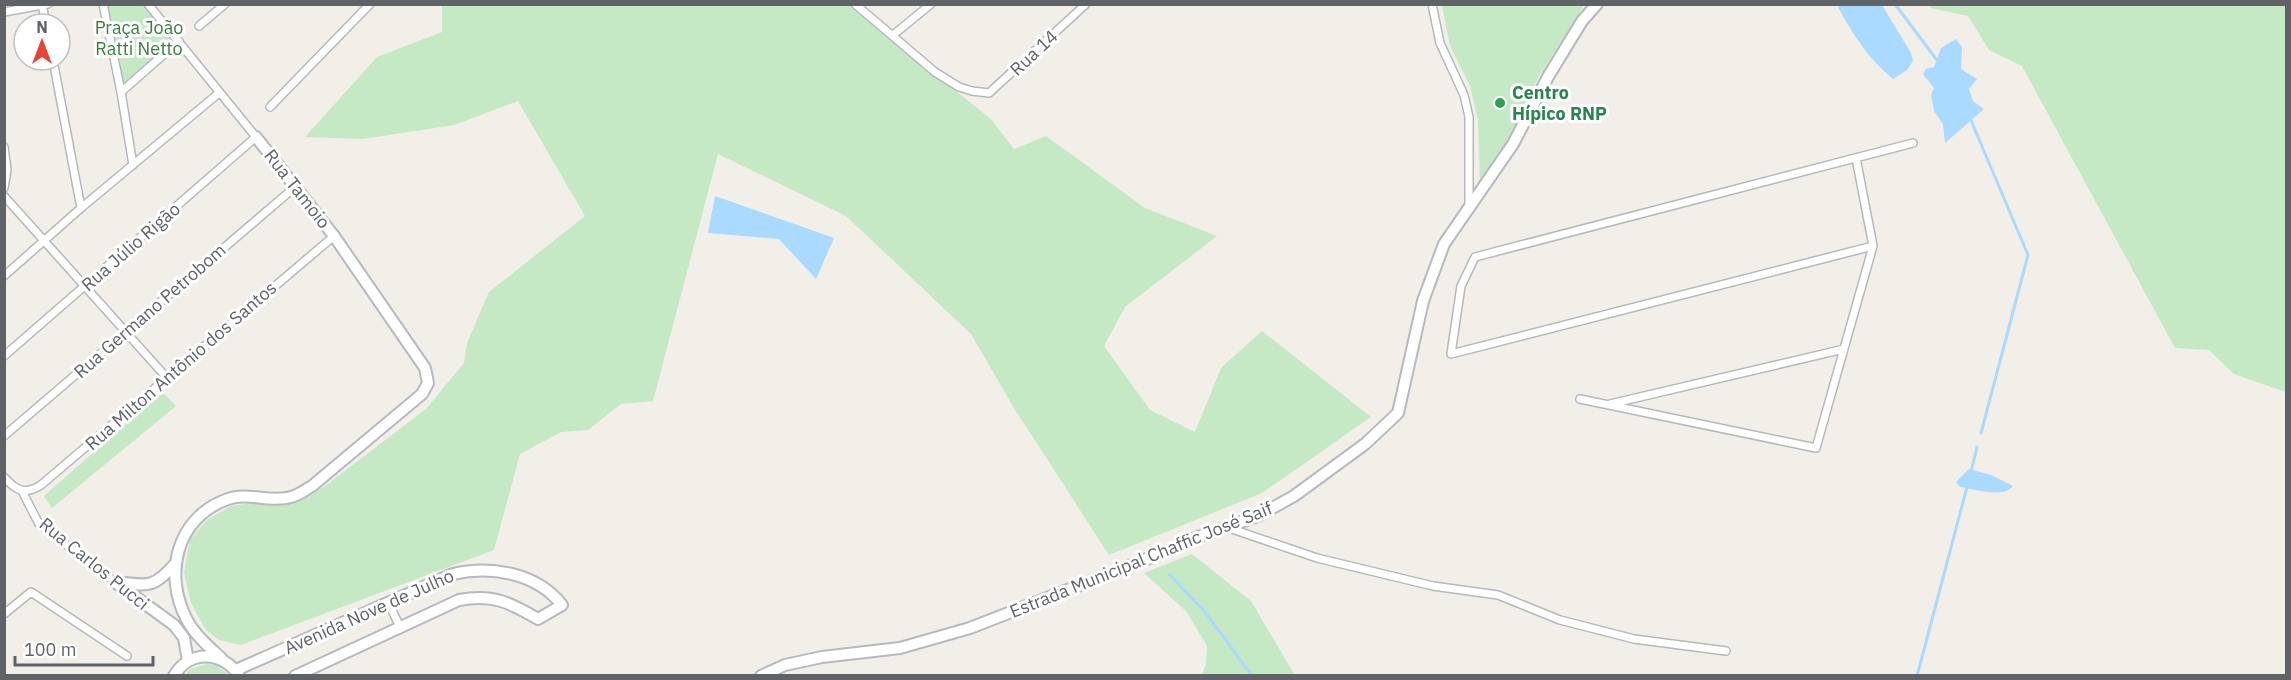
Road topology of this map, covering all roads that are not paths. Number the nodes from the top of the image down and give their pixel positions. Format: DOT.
graph roads {
  1 [pos="103,4"];
  2 [pos="148,4"];
  3 [pos="225,4"];
  4 [pos="370,4"];
  5 [pos="855,4"];
  6 [pos="931,4"];
  7 [pos="1086,4"];
  8 [pos="1432,4"];
  9 [pos="1597,4"];
  10 [pos="44,5"];
  11 [pos="4,12"];
  12 [pos="199,26"];
  13 [pos="893,35"];
  14 [pos="179,41"];
  15 [pos="55,72"];
  16 [pos="121,92"];
  17 [pos="219,93"];
  18 [pos="270,107"];
  19 [pos="256,137"];
  20 [pos="1913,143"];
  21 [pos="5,149"];
  22 [pos="1856,158"];
  23 [pos="133,165"];
  24 [pos="295,187"];
  25 [pos="4,188"];
  26 [pos="4,196"];
  27 [pos="1469,207"];
  28 [pos="81,208"];
  29 [pos="334,236"];
  30 [pos="46,240"];
  31 [pos="1873,246"];
  32 [pos="4,276"];
  33 [pos="86,285"];
  34 [pos="126,332"];
  35 [pos="1844,349"];
  36 [pos="4,356"];
  37 [pos="167,378"];
  38 [pos="1580,399"];
  39 [pos="1607,404"];
  40 [pos="4,436"];
  41 [pos="4,477"];
  42 [pos="24,492"];
  43 [pos="1229,528"];
  44 [pos="175,564"];
  45 [pos="115,582"];
  46 [pos="155,582"];
  47 [pos="388,602"];
  48 [pos="181,607"];
  49 [pos="152,610"];
  50 [pos="4,614"];
  51 [pos="400,627"];
  52 [pos="1726,651"];
  53 [pos="127,656"];
  54 [pos="221,658"];
  55 [pos="189,661"];
  56 [pos="237,673"];
  57 [pos="174,675"];
  58 [pos="295,675"];
  59 [pos="760,675"];
  1 -- 16 [label="street"];
  2 -- 14 [label="street, Rua Tamoio"];
  3 -- 12 [label="street"];
  4 -- 18 [label="street"];
  5 -- 13 [label="street"];
  6 -- 13 [label="street"];
  7 -- 13 [label="street, Rua 14"];
  8 -- 27 [label="street"];
  9 -- 27 [label="street, Estrada Municipal Chaffic José Saif"];
  10 -- 11 [label="street"];
  14 -- 16 [label="street"];
  14 -- 17 [label="street, Rua Tamoio"];
  15 -- 28 [label="street"];
  16 -- 23 [label="street"];
  17 -- 19 [label="street, Rua Tamoio"];
  17 -- 23 [label="street"];
  19 -- 24 [label="street, Rua Tamoio"];
  19 -- 33 [label="street, Rua Júlio Rigão"];
  20 -- 22 [label="street"];
  21 -- 25 [label="street"];
  22 -- 31 [label="street"];
  22 -- 31 [label="street"];
  23 -- 28 [label="street"];
  24 -- 29 [label="street, Rua Tamoio"];
  24 -- 34 [label="street, Rua Germano Petrobom"];
  26 -- 30 [label="street"];
  27 -- 43 [label="street, Estrada Municipal Chaffic José Saif"];
  28 -- 30 [label="street"];
  29 -- 37 [label="street, Rua Milton Antônio dos Santos"];
  29 -- 44 [label="street, Rua Tamoio"];
  30 -- 32 [label="street"];
  30 -- 33 [label="street"];
  31 -- 35 [label="street"];
  33 -- 34 [label="street"];
  33 -- 36 [label="street, Rua Júlio Rigão"];
  34 -- 37 [label="street"];
  34 -- 40 [label="street, Rua Germano Petrobom"];
  35 -- 39 [label="street"];
  35 -- 39 [label="street"];
  37 -- 42 [label="street, Rua Milton Antônio dos Santos"];
  38 -- 39 [label="street"];
  41 -- 42 [label="street, Rua Carlos Pucci"];
  42 -- 45 [label="street, Rua Carlos Pucci"];
  43 -- 52 [label="street"];
  43 -- 59 [label="street, Estrada Municipal Chaffic José Saif"];
  44 -- 46 [label="street"];
  44 -- 48 [label="street"];
  45 -- 46 [label="street"];
  45 -- 49 [label="street, Rua Carlos Pucci"];
  46 -- 48 [label="street"];
  46 -- 49 [label="street"];
  47 -- 51 [label="street"];
  47 -- 51 [label="street, Avenida Nove de Julho"];
  47 -- 56 [label="street, Avenida Nove de Julho"];
  48 -- 54 [label="street"];
  49 -- 55 [label="street, Rua Carlos Pucci"];
  50 -- 53 [label="street"];
  51 -- 58 [label="street, Avenida Nove de Julho"];
  54 -- 55 [label="street"];
  54 -- 56 [label="street"];
  55 -- 57 [label="street"];
}
